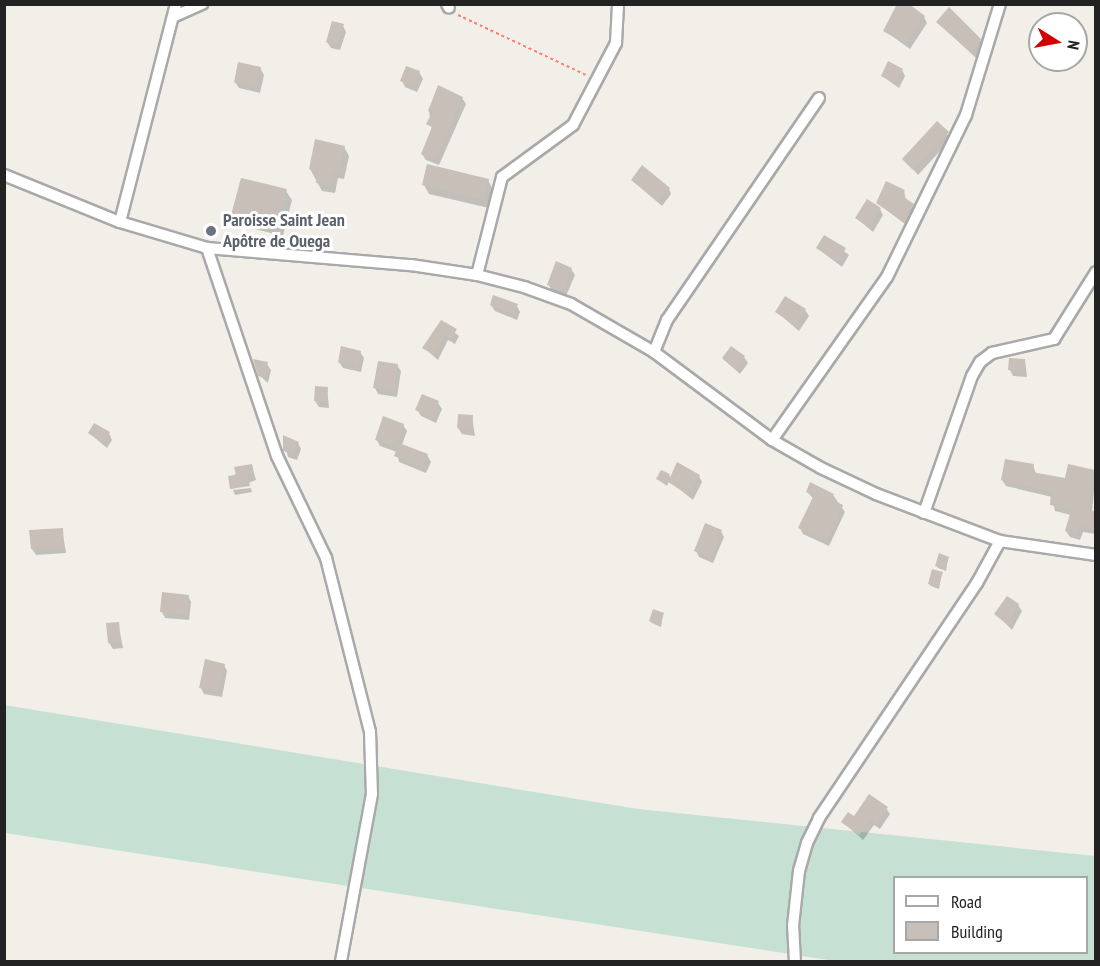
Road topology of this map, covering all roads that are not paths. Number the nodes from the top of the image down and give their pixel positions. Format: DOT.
graph roads {
  1 [pos="176,4"];
  2 [pos="202,4"];
  3 [pos="618,4"];
  4 [pos="1000,4"];
  5 [pos="175,16"];
  6 [pos="819,98"];
  7 [pos="4,175"];
  8 [pos="120,222"];
  9 [pos="207,248"];
  10 [pos="1095,272"];
  11 [pos="477,274"];
  12 [pos="654,352"];
  13 [pos="772,440"];
  14 [pos="924,513"];
  15 [pos="1000,541"];
  16 [pos="1095,555"];
  17 [pos="341,962"];
  18 [pos="795,962"];
  1 -- 5 [label="street"];
  2 -- 5 [label="street"];
  3 -- 11 [label="street"];
  4 -- 13 [label="street"];
  5 -- 8 [label="street"];
  6 -- 12 [label="street"];
  7 -- 8 [label="street"];
  8 -- 9 [label="street"];
  9 -- 11 [label="street"];
  9 -- 17 [label="street"];
  10 -- 14 [label="street"];
  11 -- 12 [label="street"];
  12 -- 13 [label="street"];
  13 -- 14 [label="street"];
  14 -- 15 [label="street"];
  15 -- 16 [label="street"];
  15 -- 18 [label="street"];
}
